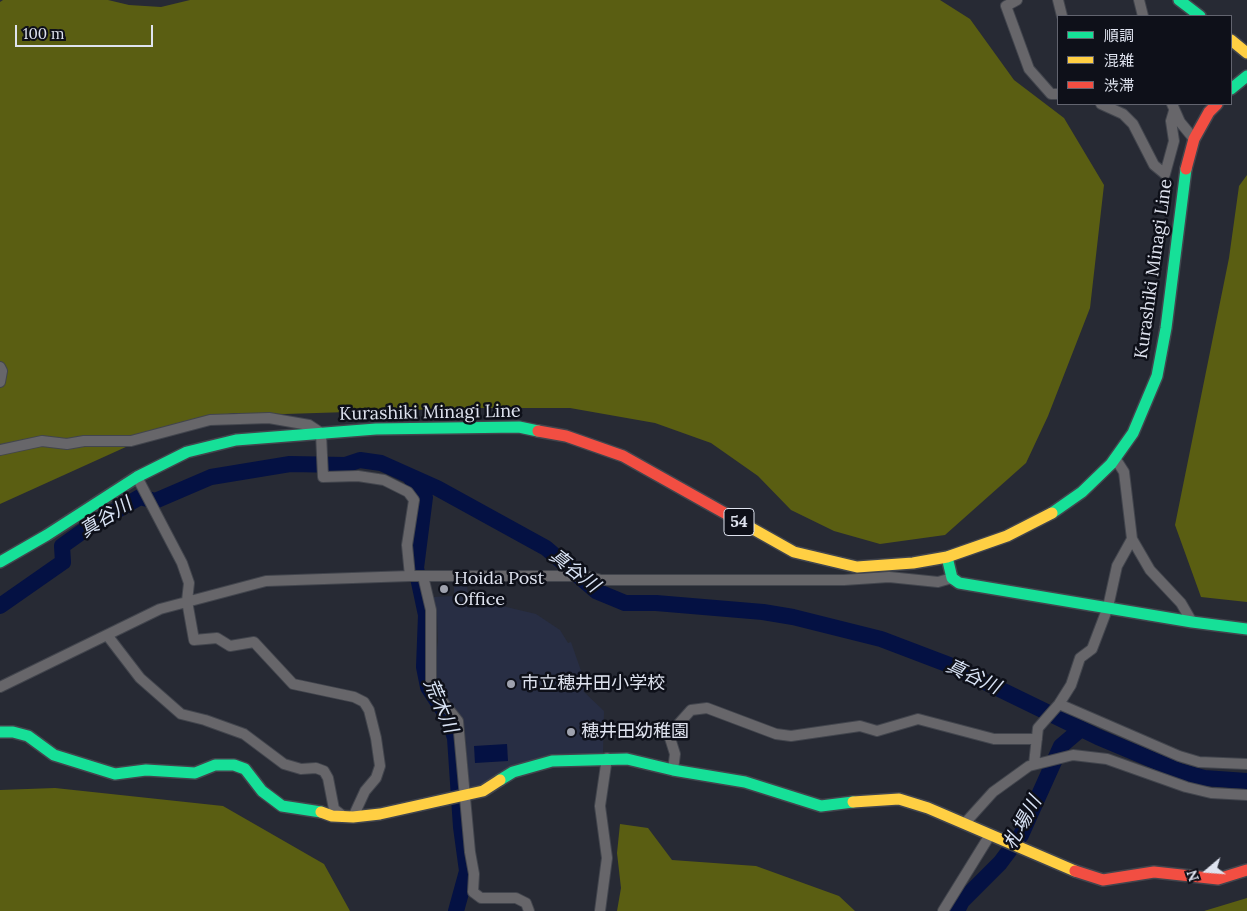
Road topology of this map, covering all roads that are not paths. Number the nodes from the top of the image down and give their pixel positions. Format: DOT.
graph roads {
  1 [pos="1017,0"];
  2 [pos="1058,0"];
  3 [pos="1139,0"];
  4 [pos="1178,0"];
  5 [pos="1062,15"];
  6 [pos="1143,15"];
  7 [pos="1199,15"];
  8 [pos="1232,41"];
  9 [pos="1247,53"];
  10 [pos="1247,76"];
  11 [pos="1232,88"];
  12 [pos="1057,94"];
  13 [pos="1103,105"];
  14 [pos="1216,105"];
  15 [pos="1173,107"];
  16 [pos="1194,139"];
  17 [pos="0,367"];
  18 [pos="0,382"];
  19 [pos="321,439"];
  20 [pos="0,450"];
  21 [pos="1115,458"];
  22 [pos="139,481"];
  23 [pos="1132,539"];
  24 [pos="947,557"];
  25 [pos="0,562"];
  26 [pos="417,576"];
  27 [pos="952,578"];
  28 [pos="187,600"];
  29 [pos="1108,607"];
  30 [pos="1192,622"];
  31 [pos="1247,629"];
  32 [pos="107,635"];
  33 [pos="0,687"];
  34 [pos="1059,704"];
  35 [pos="0,732"];
  36 [pos="1037,739"];
  37 [pos="607,758"];
  38 [pos="1034,764"];
  39 [pos="1247,764"];
  40 [pos="673,770"];
  41 [pos="1247,795"];
  42 [pos="461,797"];
  43 [pos="348,817"];
  44 [pos="965,823"];
  45 [pos="990,835"];
  46 [pos="1247,870"];
  47 [pos="529,911"];
  48 [pos="600,911"];
  49 [pos="943,911"];
  1 -- 12 [label="street"];
  2 -- 5 [label="street"];
  3 -- 6 [label="street"];
  4 -- 7 [label="street"];
  8 -- 9 [label="street"];
  10 -- 11 [label="street"];
  13 -- 15 [label="street"];
  14 -- 16 [label="street, Kurashiki Minagi Line / 54"];
  15 -- 16 [label="street"];
  16 -- 21 [label="street, Kurashiki Minagi Line / 54"];
  17 -- 18 [label="street"];
  19 -- 20 [label="street"];
  19 -- 22 [label="street, Kurashiki Minagi Line / 54"];
  19 -- 24 [label="street, Kurashiki Minagi Line / 54"];
  19 -- 26 [label="street"];
  21 -- 23 [label="street"];
  21 -- 24 [label="street, Kurashiki Minagi Line / 54"];
  22 -- 25 [label="street, Kurashiki Minagi Line / 54"];
  22 -- 28 [label="street"];
  23 -- 29 [label="street"];
  23 -- 30 [label="street"];
  24 -- 27 [label="street"];
  26 -- 27 [label="street"];
  26 -- 28 [label="street"];
  26 -- 42 [label="street"];
  27 -- 29 [label="street"];
  28 -- 32 [label="street"];
  28 -- 43 [label="street"];
  29 -- 30 [label="street"];
  29 -- 34 [label="street"];
  30 -- 31 [label="street"];
  32 -- 33 [label="street"];
  32 -- 43 [label="street"];
  34 -- 36 [label="street"];
  34 -- 39 [label="street"];
  35 -- 43 [label="street"];
  36 -- 38 [label="street"];
  36 -- 40 [label="street"];
  37 -- 40 [label="street"];
  37 -- 42 [label="street"];
  37 -- 48 [label="street"];
  38 -- 41 [label="street"];
  38 -- 44 [label="street"];
  40 -- 44 [label="street"];
  42 -- 43 [label="street"];
  42 -- 47 [label="street"];
  44 -- 45 [label="street"];
  45 -- 46 [label="street"];
  45 -- 49 [label="street"];
}
